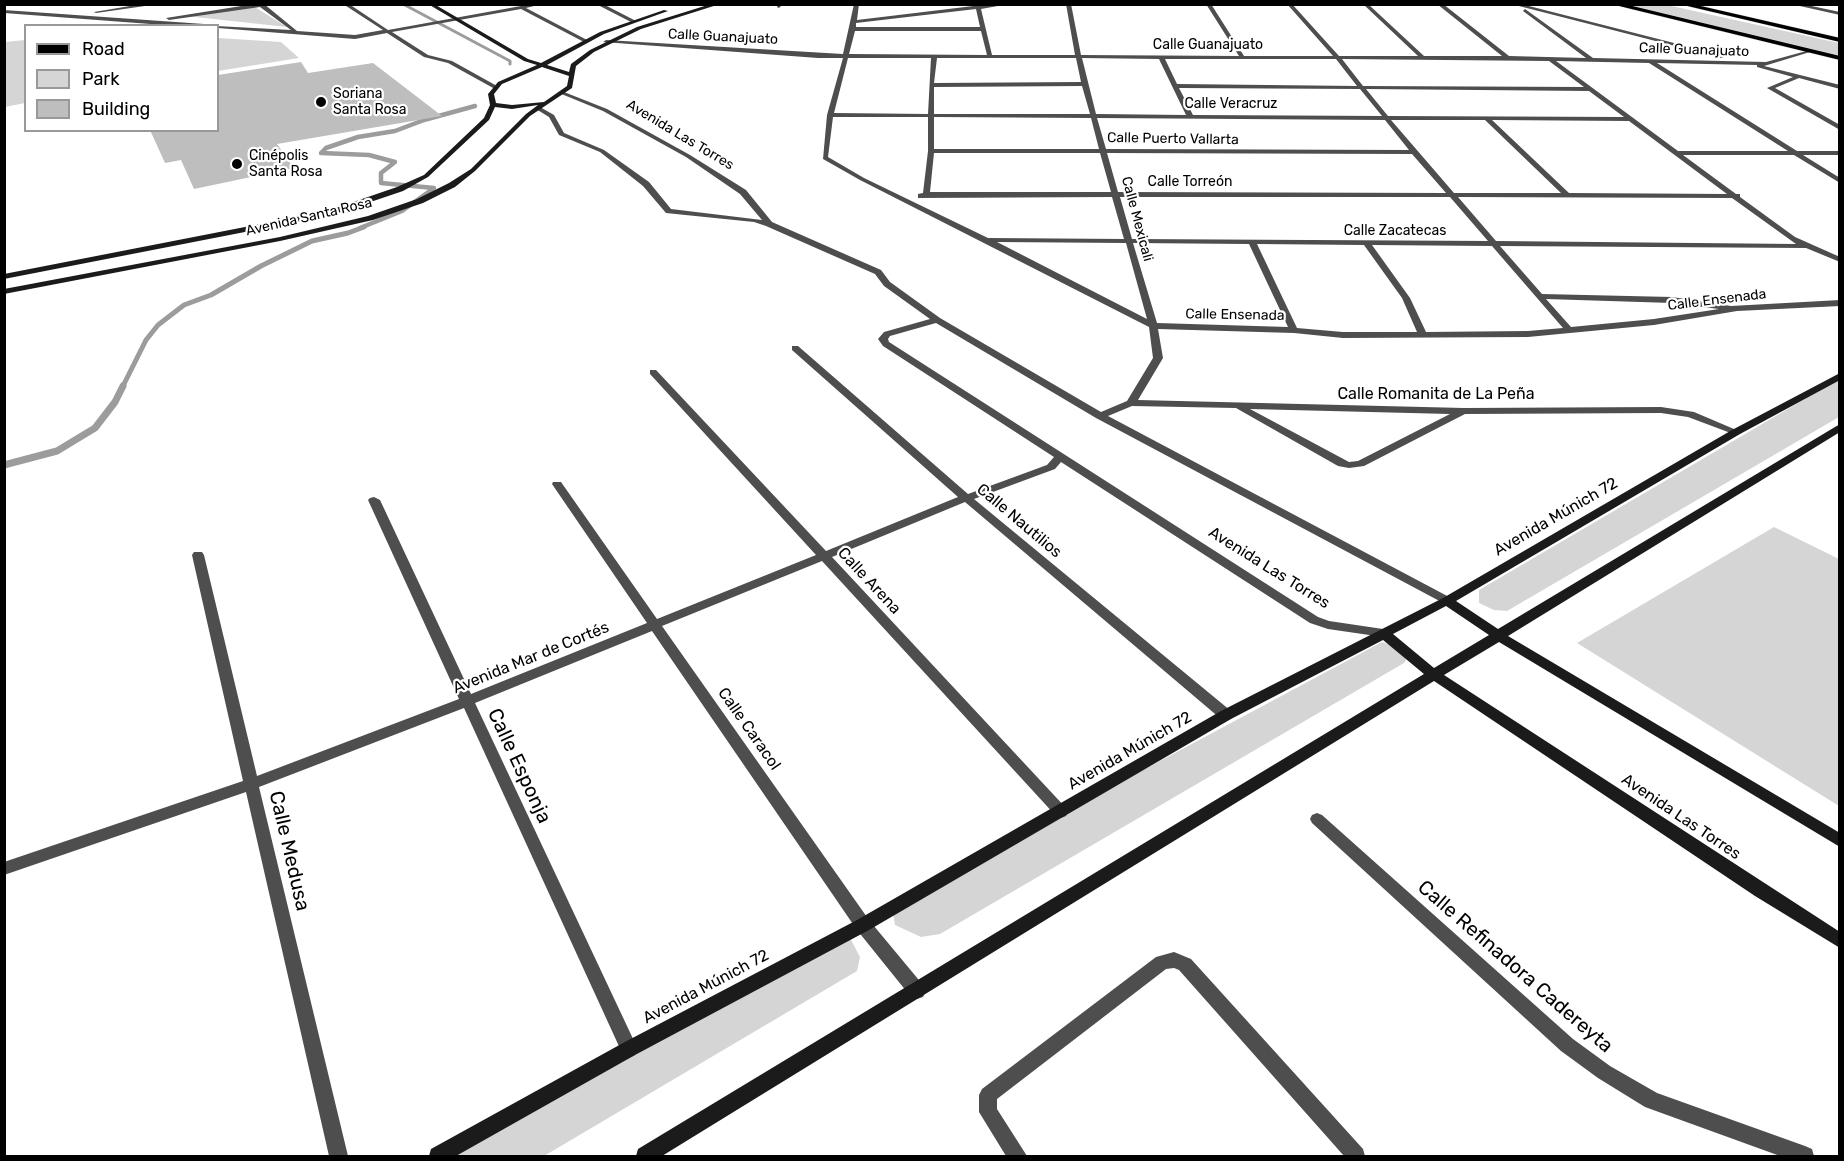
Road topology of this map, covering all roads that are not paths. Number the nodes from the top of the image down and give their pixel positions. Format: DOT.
graph roads {
  1 [pos="157,4"];
  2 [pos="345,4"];
  3 [pos="430,4"];
  4 [pos="540,4"];
  5 [pos="598,4"];
  6 [pos="718,4"];
  7 [pos="857,4"];
  8 [pos="1007,4"];
  9 [pos="1068,4"];
  10 [pos="1208,4"];
  11 [pos="1289,4"];
  12 [pos="1365,4"];
  13 [pos="1439,4"];
  14 [pos="1614,4"];
  15 [pos="1682,4"];
  16 [pos="1793,4"];
  17 [pos="261,5"];
  18 [pos="1516,5"];
  19 [pos="520,6"];
  20 [pos="38,7"];
  21 [pos="978,8"];
  22 [pos="670,10"];
  23 [pos="4,11"];
  24 [pos="22,12"];
  25 [pos="1839,14"];
  26 [pos="70,16"];
  27 [pos="457,19"];
  28 [pos="144,21"];
  29 [pos="633,21"];
  30 [pos="180,24"];
  31 [pos="853,25"];
  32 [pos="219,27"];
  33 [pos="984,29"];
  34 [pos="388,31"];
  35 [pos="296,32"];
  36 [pos="1839,40"];
  37 [pos="586,41"];
  38 [pos="606,42"];
  39 [pos="1808,51"];
  40 [pos="845,56"];
  41 [pos="934,57"];
  42 [pos="990,57"];
  43 [pos="1079,57"];
  44 [pos="1161,57"];
  45 [pos="1243,58"];
  46 [pos="1338,58"];
  47 [pos="1423,58"];
  48 [pos="1508,58"];
  49 [pos="1839,58"];
  50 [pos="1550,59"];
  51 [pos="1591,59"];
  52 [pos="1648,60"];
  53 [pos="1749,63"];
  54 [pos="540,66"];
  55 [pos="571,75"];
  56 [pos="1797,77"];
  57 [pos="1084,84"];
  58 [pos="931,85"];
  59 [pos="1177,86"];
  60 [pos="495,87"];
  61 [pos="1362,87"];
  62 [pos="1839,87"];
  63 [pos="1591,89"];
  64 [pos="562,93"];
  65 [pos="493,105"];
  66 [pos="541,105"];
  67 [pos="830,115"];
  68 [pos="930,115"];
  69 [pos="1093,116"];
  70 [pos="1190,116"];
  71 [pos="1385,117"];
  72 [pos="1485,117"];
  73 [pos="1632,119"];
  74 [pos="1839,128"];
  75 [pos="1105,150"];
  76 [pos="931,151"];
  77 [pos="1414,152"];
  78 [pos="1678,153"];
  79 [pos="1796,153"];
  80 [pos="1839,153"];
  81 [pos="1839,181"];
  82 [pos="1116,193"];
  83 [pos="926,194"];
  84 [pos="1453,195"];
  85 [pos="1567,195"];
  86 [pos="1737,196"];
  87 [pos="910,203"];
  88 [pos="769,224"];
  89 [pos="986,240"];
  90 [pos="1129,242"];
  91 [pos="1252,243"];
  92 [pos="1367,244"];
  93 [pos="1495,245"];
  94 [pos="1805,246"];
  95 [pos="1839,260"];
  96 [pos="4,277"];
  97 [pos="4,292"];
  98 [pos="1540,296"];
  99 [pos="1839,303"];
  100 [pos="1737,308"];
  101 [pos="937,320"];
  102 [pos="1153,326"];
  103 [pos="1294,330"];
  104 [pos="1570,331"];
  105 [pos="1423,336"];
  106 [pos="795,348"];
  107 [pos="653,372"];
  108 [pos="1839,376"];
  109 [pos="1131,403"];
  110 [pos="1240,407"];
  111 [pos="1464,411"];
  112 [pos="1100,416"];
  113 [pos="1839,426"];
  114 [pos="1736,432"];
  115 [pos="1060,456"];
  116 [pos="557,484"];
  117 [pos="966,498"];
  118 [pos="374,500"];
  119 [pos="198,555"];
  120 [pos="824,557"];
  121 [pos="1447,601"];
  122 [pos="655,626"];
  123 [pos="1383,633"];
  124 [pos="1499,636"];
  125 [pos="1433,674"];
  126 [pos="467,701"];
  127 [pos="1226,715"];
  128 [pos="252,784"];
  129 [pos="1061,812"];
  130 [pos="1317,819"];
  131 [pos="1839,841"];
  132 [pos="4,869"];
  133 [pos="863,925"];
  134 [pos="1839,941"];
  135 [pos="917,992"];
  136 [pos="629,1049"];
  137 [pos="657,1154"];
  138 [pos="338,1156"];
  139 [pos="438,1156"];
  140 [pos="1017,1156"];
  141 [pos="1356,1156"];
  142 [pos="1805,1156"];
  1 -- 26 [label="street"];
  2 -- 34 [label="street"];
  3 -- 27 [label="main road"];
  4 -- 19 [label="street"];
  5 -- 29 [label="street"];
  6 -- 38 [label="main road"];
  7 -- 31 [label="street, Calle Ensenada"];
  8 -- 21 [label="street"];
  9 -- 43 [label="street, Calle Mexicali"];
  10 -- 45 [label="street"];
  11 -- 46 [label="street"];
  12 -- 47 [label="street"];
  13 -- 48 [label="street"];
  14 -- 39 [label="main road"];
  15 -- 36 [label="main road"];
  16 -- 25 [label="street"];
  17 -- 28 [label="street"];
  17 -- 35 [label="street"];
  18 -- 51 [label="street"];
  18 -- 53 [label="street"];
  19 -- 27 [label="street"];
  19 -- 37 [label="street"];
  20 -- 24 [label="street"];
  21 -- 31 [label="street"];
  21 -- 33 [label="street"];
  22 -- 29 [label="main road"];
  23 -- 24 [label="street"];
  24 -- 26 [label="street"];
  26 -- 28 [label="street"];
  27 -- 34 [label="street"];
  27 -- 54 [label="main road"];
  28 -- 30 [label="street"];
  29 -- 37 [label="main road"];
  31 -- 33 [label="street"];
  31 -- 40 [label="street, Calle Ensenada"];
  32 -- 35 [label="street"];
  33 -- 42 [label="street"];
  34 -- 35 [label="street"];
  34 -- 60 [label="street"];
  37 -- 54 [label="main road"];
  38 -- 40 [label="street, Calle Guanajuato"];
  38 -- 55 [label="main road"];
  39 -- 49 [label="main road"];
  39 -- 53 [label="street, Calle Guanajuato"];
  40 -- 41 [label="street, Calle Guanajuato"];
  40 -- 67 [label="street, Calle Ensenada"];
  41 -- 42 [label="street, Calle Guanajuato"];
  41 -- 58 [label="street"];
  42 -- 43 [label="street, Calle Guanajuato"];
  43 -- 44 [label="street, Calle Guanajuato"];
  43 -- 57 [label="street, Calle Mexicali"];
  44 -- 45 [label="street, Calle Guanajuato"];
  44 -- 59 [label="street"];
  45 -- 46 [label="street, Calle Guanajuato"];
  46 -- 47 [label="street, Calle Guanajuato"];
  46 -- 61 [label="street"];
  47 -- 48 [label="street, Calle Guanajuato"];
  48 -- 50 [label="street, Calle Guanajuato"];
  50 -- 51 [label="street, Calle Guanajuato"];
  50 -- 63 [label="street"];
  51 -- 52 [label="street, Calle Guanajuato"];
  52 -- 53 [label="street, Calle Guanajuato"];
  52 -- 79 [label="street"];
  53 -- 56 [label="street"];
  54 -- 55 [label="main road"];
  54 -- 60 [label="main road"];
  55 -- 64 [label="main road"];
  56 -- 62 [label="street"];
  56 -- 74 [label="street"];
  57 -- 58 [label="street"];
  57 -- 69 [label="street, Calle Mexicali"];
  58 -- 68 [label="street"];
  59 -- 61 [label="street"];
  59 -- 70 [label="street"];
  60 -- 65 [label="main road, Avenida Santa Rosa"];
  61 -- 63 [label="street"];
  61 -- 71 [label="street"];
  63 -- 73 [label="street"];
  64 -- 66 [label="main road, Avenida Santa Rosa"];
  64 -- 88 [label="street, Avenida Las Torres"];
  65 -- 66 [label="main road"];
  65 -- 96 [label="main road, Avenida Santa Rosa"];
  66 -- 88 [label="street, Avenida Las Torres"];
  66 -- 97 [label="main road, Avenida Santa Rosa"];
  67 -- 68 [label="street, Calle Veracruz"];
  67 -- 87 [label="street, Calle Ensenada"];
  68 -- 69 [label="street, Calle Veracruz"];
  68 -- 76 [label="street"];
  69 -- 70 [label="street, Calle Veracruz"];
  69 -- 75 [label="street, Calle Mexicali"];
  70 -- 71 [label="street, Calle Veracruz"];
  71 -- 72 [label="street, Calle Veracruz"];
  71 -- 77 [label="street"];
  72 -- 73 [label="street, Calle Veracruz"];
  72 -- 85 [label="street"];
  73 -- 78 [label="street"];
  75 -- 76 [label="street, Calle Puerto Vallarta"];
  75 -- 77 [label="street, Calle Puerto Vallarta"];
  75 -- 82 [label="street, Calle Mexicali"];
  76 -- 83 [label="street"];
  77 -- 84 [label="street"];
  78 -- 79 [label="street"];
  78 -- 86 [label="street"];
  79 -- 80 [label="street"];
  79 -- 81 [label="street"];
  82 -- 83 [label="street, Calle Torreón"];
  82 -- 84 [label="street, Calle Torreón"];
  82 -- 90 [label="street, Calle Mexicali"];
  83 -- 87 [label="street"];
  84 -- 85 [label="street, Calle Torreón"];
  84 -- 93 [label="street"];
  85 -- 86 [label="street, Calle Torreón"];
  86 -- 94 [label="street"];
  87 -- 89 [label="street, Calle Ensenada"];
  88 -- 101 [label="street, Avenida Las Torres"];
  89 -- 90 [label="street, Calle Zacatecas"];
  89 -- 102 [label="street, Calle Ensenada"];
  90 -- 91 [label="street, Calle Zacatecas"];
  90 -- 102 [label="street, Calle Mexicali"];
  91 -- 92 [label="street, Calle Zacatecas"];
  91 -- 103 [label="street"];
  92 -- 93 [label="street, Calle Zacatecas"];
  92 -- 105 [label="street"];
  93 -- 94 [label="street, Calle Zacatecas"];
  93 -- 98 [label="street"];
  94 -- 95 [label="street"];
  98 -- 100 [label="street"];
  98 -- 104 [label="street"];
  99 -- 100 [label="street, Calle Ensenada"];
  100 -- 104 [label="street, Calle Ensenada"];
  101 -- 112 [label="street, Avenida Las Torres"];
  101 -- 115 [label="street, Avenida Las Torres"];
  102 -- 103 [label="street, Calle Ensenada"];
  102 -- 109 [label="street, Calle Mexicali"];
  103 -- 105 [label="street, Calle Ensenada"];
  104 -- 105 [label="street, Calle Ensenada"];
  106 -- 117 [label="street, Calle Nautilios"];
  107 -- 120 [label="street, Calle Arena"];
  108 -- 114 [label="main road, Avenida Múnich 72"];
  109 -- 110 [label="street, Calle Romanita de La Peña"];
  109 -- 112 [label="street"];
  110 -- 111 [label="street, Calle Romanita de La Peña"];
  110 -- 111 [label="street"];
  111 -- 114 [label="street, Calle Romanita de La Peña"];
  112 -- 121 [label="street, Avenida Las Torres"];
  113 -- 124 [label="main road"];
  114 -- 121 [label="main road, Avenida Múnich 72"];
  115 -- 117 [label="street, Avenida Mar de Cortés"];
  115 -- 123 [label="street, Avenida Las Torres"];
  116 -- 122 [label="street, Calle Caracol"];
  117 -- 120 [label="street, Avenida Mar de Cortés"];
  117 -- 127 [label="street, Calle Nautilios"];
  118 -- 126 [label="street, Calle Esponja"];
  119 -- 128 [label="street, Calle Medusa"];
  120 -- 122 [label="street, Avenida Mar de Cortés"];
  120 -- 129 [label="street, Calle Arena"];
  121 -- 123 [label="main road, Avenida Múnich 72"];
  121 -- 124 [label="main road, Avenida Las Torres"];
  122 -- 126 [label="street, Avenida Mar de Cortés"];
  122 -- 133 [label="street, Calle Caracol"];
  123 -- 125 [label="main road, Avenida Las Torres"];
  123 -- 127 [label="main road, Avenida Múnich 72"];
  124 -- 125 [label="main road"];
  124 -- 131 [label="main road, Avenida Las Torres"];
  125 -- 134 [label="main road, Avenida Las Torres"];
  125 -- 135 [label="main road"];
  126 -- 128 [label="street, Avenida Mar de Cortés"];
  126 -- 136 [label="street, Calle Esponja"];
  127 -- 129 [label="main road, Avenida Múnich 72"];
  128 -- 132 [label="street, Avenida Mar de Cortés"];
  128 -- 138 [label="street, Calle Medusa"];
  129 -- 133 [label="main road, Avenida Múnich 72"];
  130 -- 142 [label="street, Calle Refinadora Cadereyta"];
  133 -- 135 [label="street, Calle Caracol"];
  133 -- 136 [label="main road, Avenida Múnich 72"];
  135 -- 137 [label="main road"];
  136 -- 139 [label="main road, Avenida Múnich 72"];
  140 -- 141 [label="street"];
}
